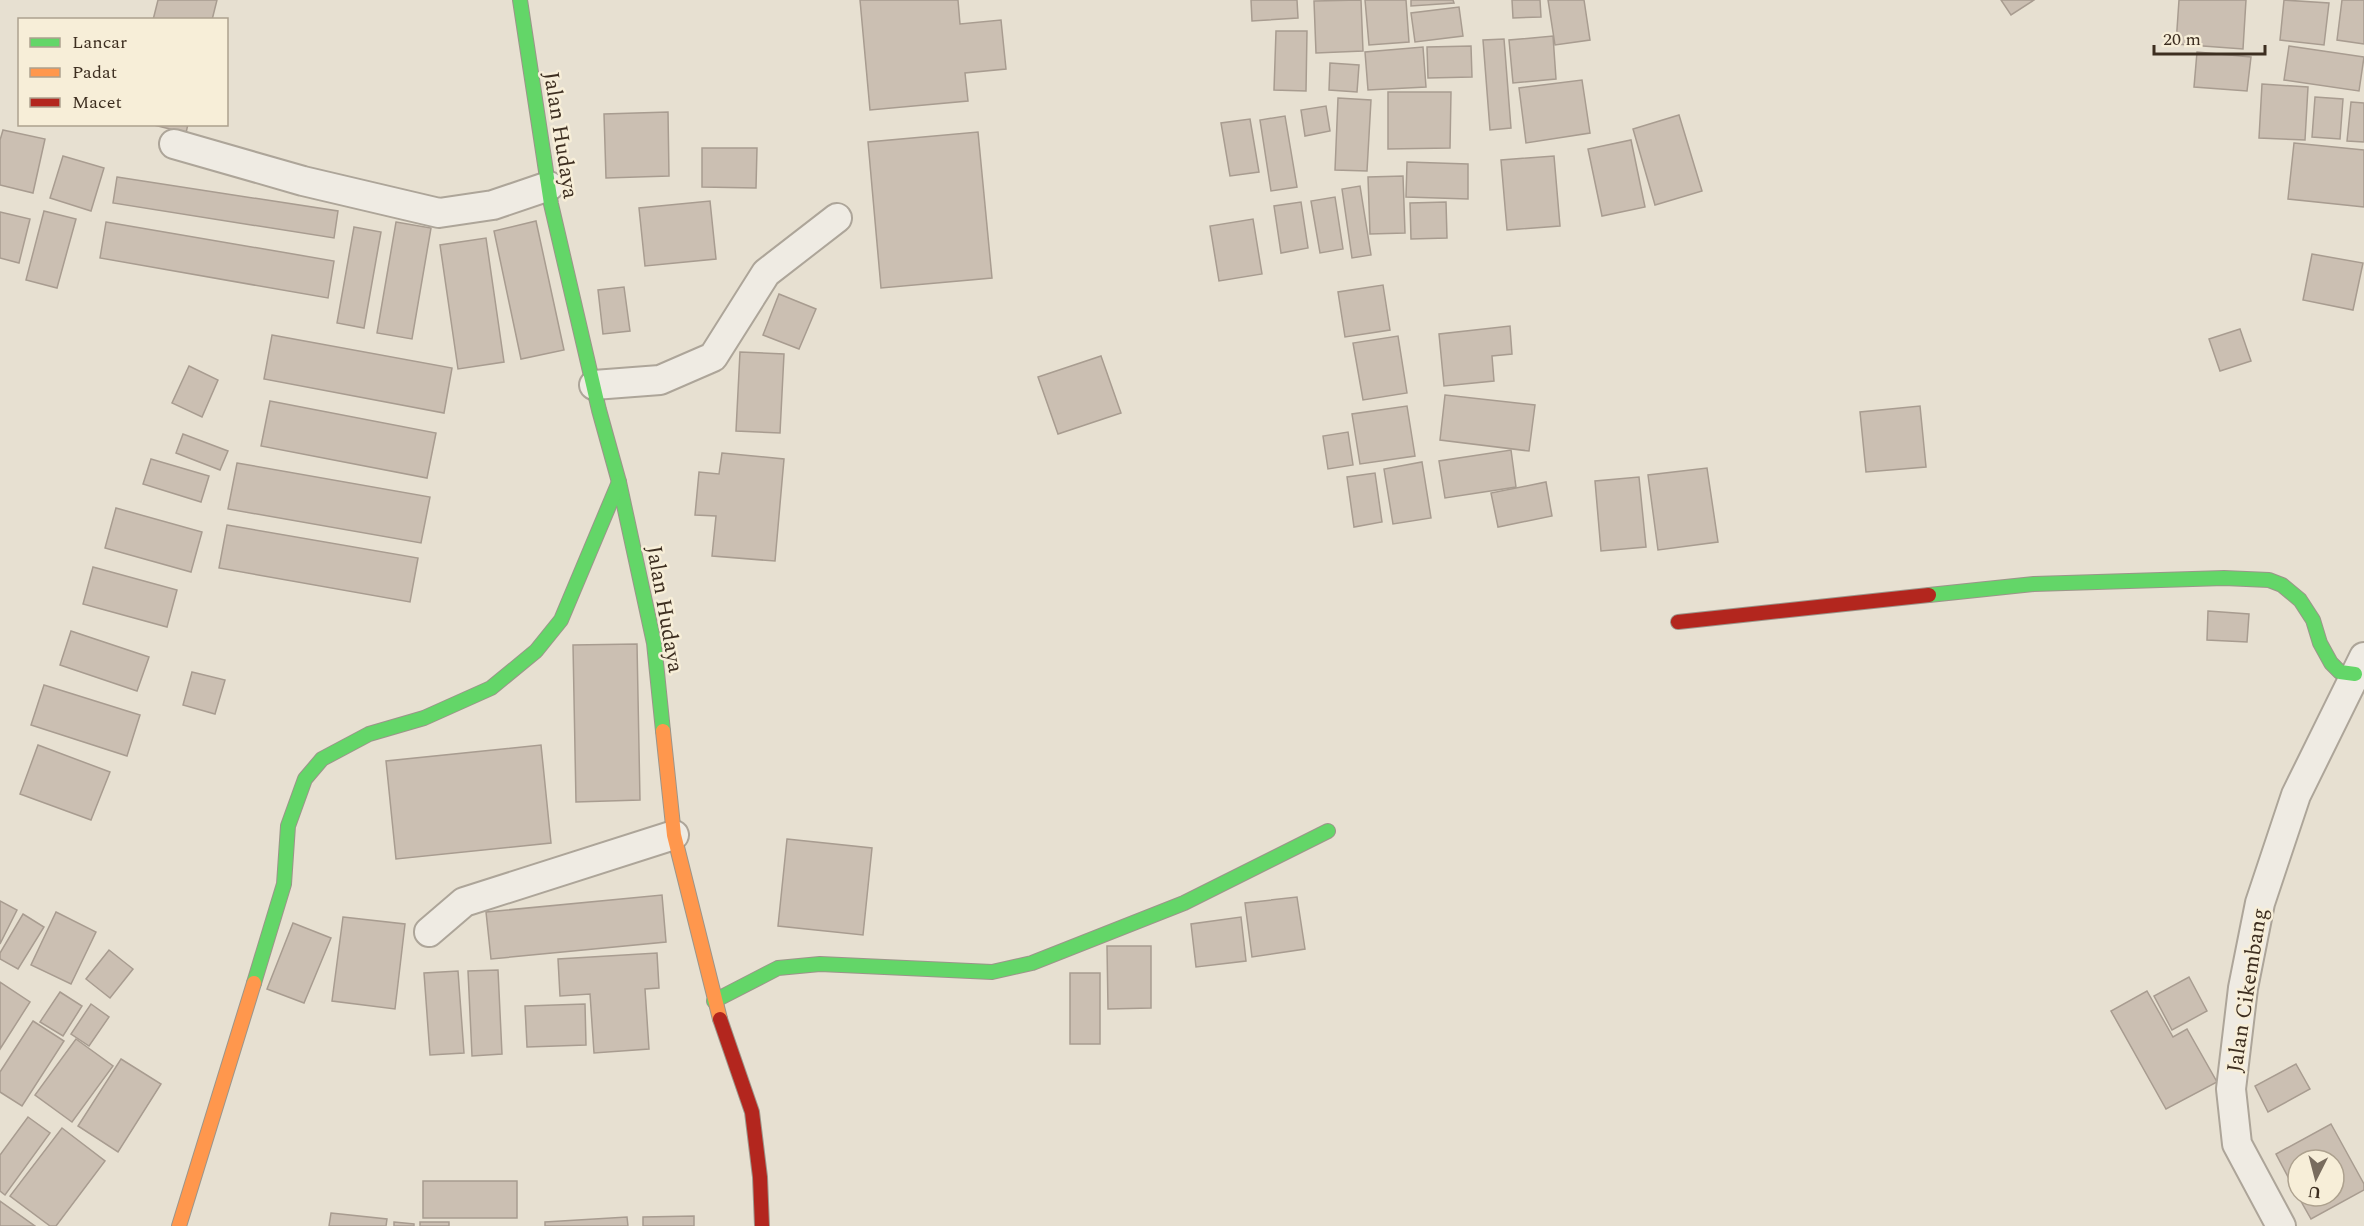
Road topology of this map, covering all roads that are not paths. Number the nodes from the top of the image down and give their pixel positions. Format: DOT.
graph roads {
  1 [pos="520,0"];
  2 [pos="174,144"];
  3 [pos="549,186"];
  4 [pos="837,219"];
  5 [pos="594,385"];
  6 [pos="619,482"];
  7 [pos="1678,622"];
  8 [pos="2360,665"];
  9 [pos="1329,831"];
  10 [pos="674,835"];
  11 [pos="429,932"];
  12 [pos="714,1001"];
  13 [pos="179,1226"];
  14 [pos="762,1226"];
  15 [pos="2281,1226"];
  1 -- 3 [label="street, Jalan Hudaya"];
  2 -- 3 [label="street"];
  3 -- 5 [label="street, Jalan Hudaya"];
  4 -- 5 [label="street"];
  5 -- 6 [label="street, Jalan Hudaya"];
  6 -- 10 [label="street, Jalan Hudaya"];
  6 -- 13 [label="street"];
  7 -- 8 [label="street"];
  8 -- 15 [label="street, Jalan Cikembang"];
  9 -- 12 [label="street"];
  10 -- 11 [label="street"];
  10 -- 12 [label="street, Jalan Hudaya"];
  12 -- 14 [label="street, Jalan Hudaya"];
}
